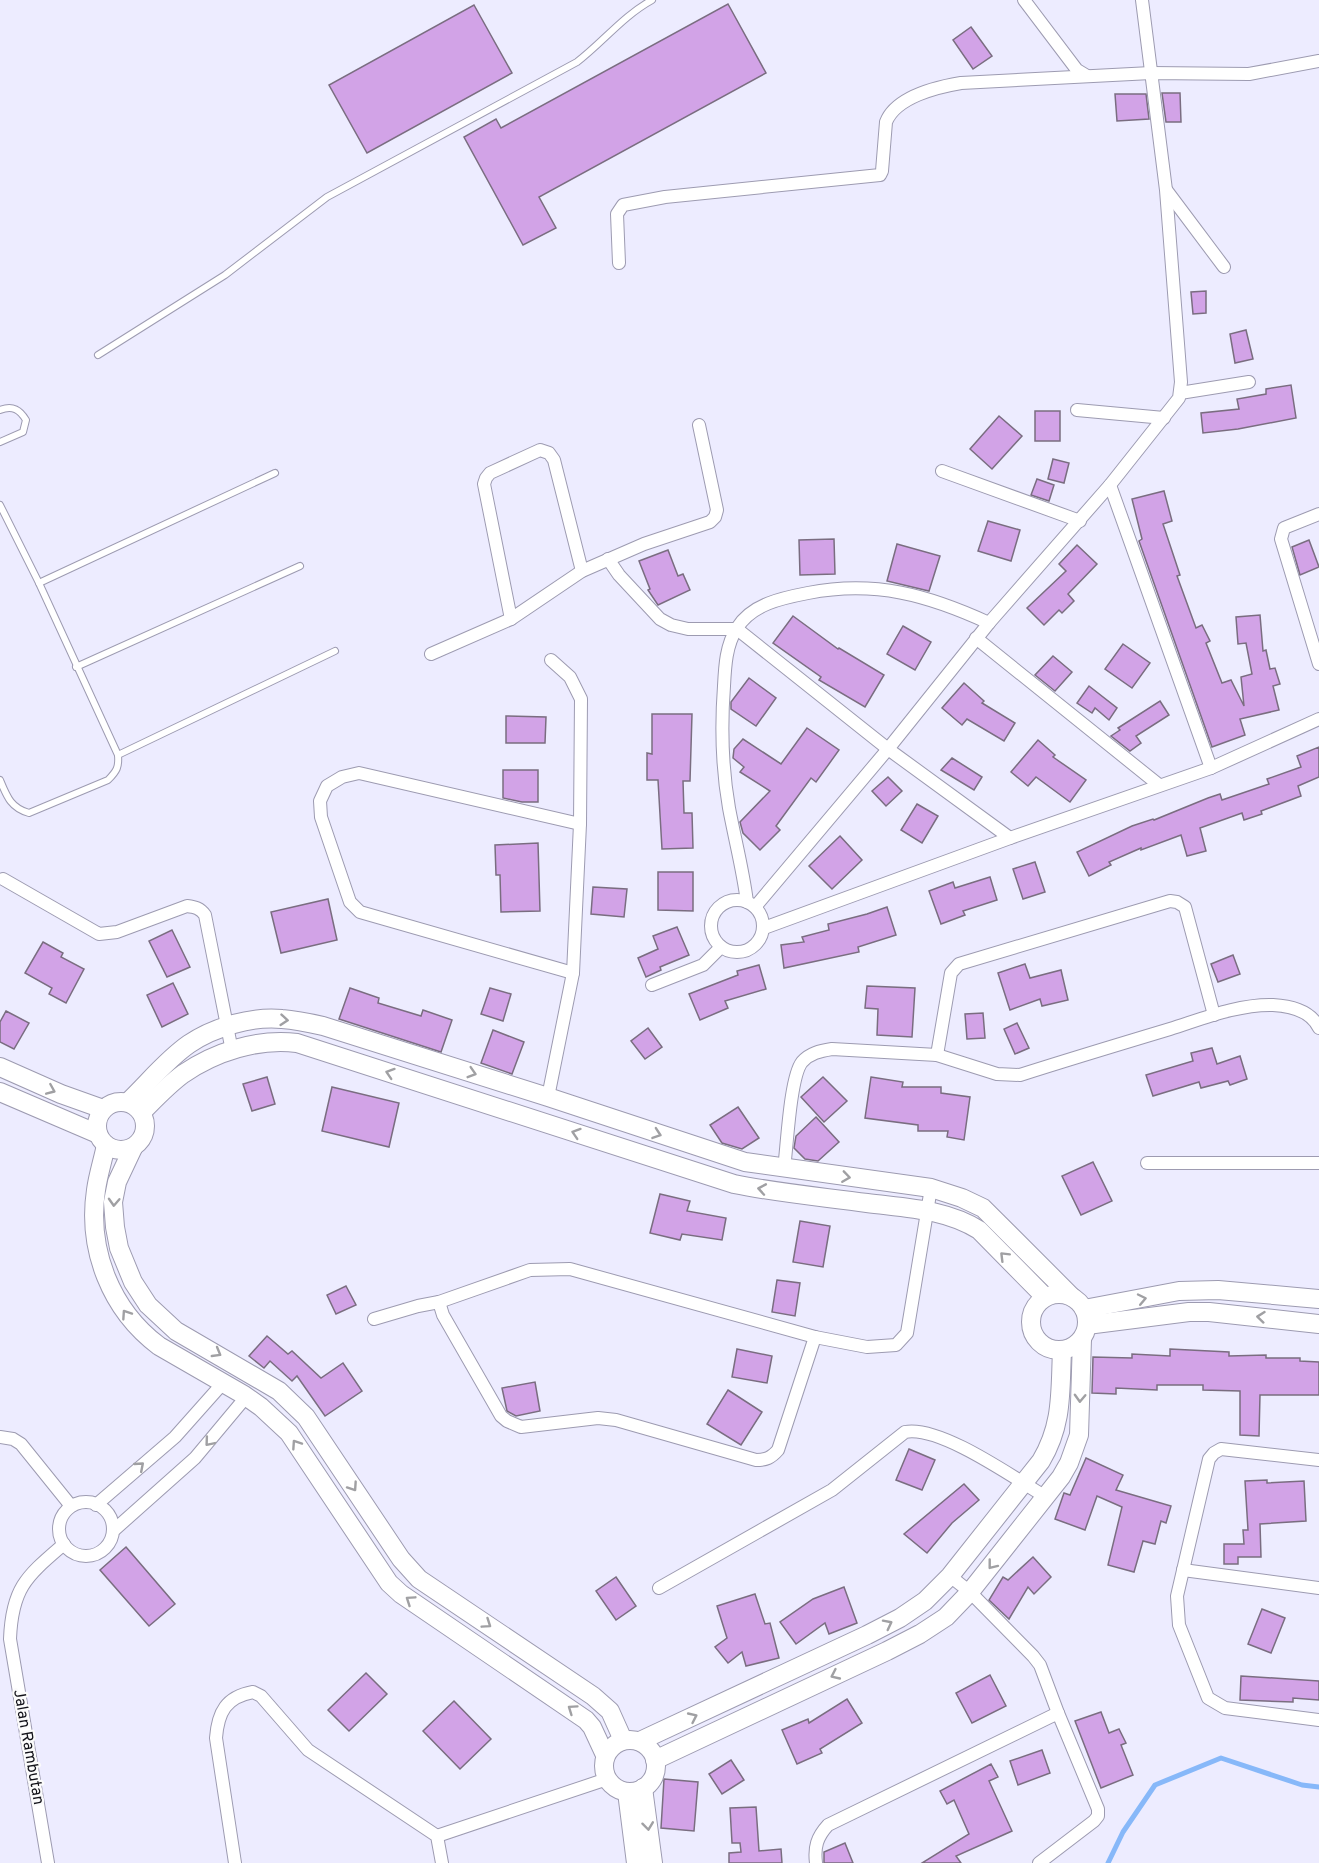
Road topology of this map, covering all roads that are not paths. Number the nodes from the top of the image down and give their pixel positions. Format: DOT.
graph roads {
  1 [pos="652,0"];
  2 [pos="1024,0"];
  3 [pos="1142,0"];
  4 [pos="1319,61"];
  5 [pos="1151,73"];
  6 [pos="1087,76"];
  7 [pos="1166,190"];
  8 [pos="619,263"];
  9 [pos="1224,267"];
  10 [pos="98,355"];
  11 [pos="1249,382"];
  12 [pos="1180,393"];
  13 [pos="0,410"];
  14 [pos="1077,410"];
  15 [pos="1164,418"];
  16 [pos="699,425"];
  17 [pos="0,442"];
  18 [pos="942,471"];
  19 [pos="275,473"];
  20 [pos="1110,485"];
  21 [pos="0,505"];
  22 [pos="1319,514"];
  23 [pos="1080,520"];
  24 [pos="608,559"];
  25 [pos="300,566"];
  26 [pos="582,571"];
  27 [pos="39,583"];
  28 [pos="510,619"];
  29 [pos="989,623"];
  30 [pos="737,628"];
  31 [pos="976,638"];
  32 [pos="335,651"];
  33 [pos="431,654"];
  34 [pos="551,660"];
  35 [pos="1319,664"];
  36 [pos="76,667"];
  37 [pos="1319,719"];
  38 [pos="888,749"];
  39 [pos="118,754"];
  40 [pos="1211,768"];
  41 [pos="0,780"];
  42 [pos="1159,785"];
  43 [pos="580,824"];
  44 [pos="1010,838"];
  45 [pos="3,879"];
  46 [pos="751,904"];
  47 [pos="764,928"];
  48 [pos="721,947"];
  49 [pos="573,973"];
  50 [pos="652,984"];
  51 [pos="1214,1015"];
  52 [pos="227,1026"];
  53 [pos="1319,1029"];
  54 [pos="232,1051"];
  55 [pos="937,1055"];
  56 [pos="445,1064"];
  57 [pos="0,1067"];
  58 [pos="436,1088"];
  59 [pos="0,1092"];
  60 [pos="548,1097"];
  61 [pos="135,1107"];
  62 [pos="104,1109"];
  63 [pos="102,1139"];
  64 [pos="133,1148"];
  65 [pos="1147,1162"];
  66 [pos="1319,1163"];
  67 [pos="784,1169"];
  68 [pos="931,1188"];
  69 [pos="927,1210"];
  70 [pos="1045,1297"];
  71 [pos="1319,1299"];
  72 [pos="439,1302"];
  73 [pos="1081,1317"];
  74 [pos="161,1319"];
  75 [pos="374,1319"];
  76 [pos="1319,1324"];
  77 [pos="143,1335"];
  78 [pos="815,1337"];
  79 [pos="1062,1351"];
  80 [pos="223,1383"];
  81 [pos="246,1397"];
  82 [pos="0,1437"];
  83 [pos="1319,1460"];
  84 [pos="1023,1483"];
  85 [pos="1046,1497"];
  86 [pos="96,1505"];
  87 [pos="72,1506"];
  88 [pos="113,1531"];
  89 [pos="64,1544"];
  90 [pos="1184,1570"];
  91 [pos="950,1576"];
  92 [pos="659,1588"];
  93 [pos="1319,1588"];
  94 [pos="970,1592"];
  95 [pos="1058,1713"];
  96 [pos="1319,1720"];
  97 [pos="632,1741"];
  98 [pos="605,1755"];
  99 [pos="655,1760"];
  100 [pos="607,1779"];
  101 [pos="635,1790"];
  102 [pos="437,1836"];
  103 [pos="48,1863"];
  104 [pos="235,1863"];
  105 [pos="442,1863"];
  106 [pos="636,1863"];
  107 [pos="653,1863"];
  108 [pos="816,1863"];
  109 [pos="1039,1863"];
  1 -- 10 [label="lane"];
  2 -- 6 [label="street"];
  3 -- 5 [label="street"];
  4 -- 5 [label="street"];
  5 -- 6 [label="street"];
  5 -- 7 [label="street"];
  6 -- 8 [label="street"];
  7 -- 9 [label="street"];
  7 -- 12 [label="street"];
  11 -- 12 [label="street"];
  12 -- 15 [label="street"];
  13 -- 17 [label="lane"];
  14 -- 15 [label="street"];
  15 -- 20 [label="street"];
  16 -- 24 [label="street"];
  18 -- 23 [label="street"];
  19 -- 27 [label="lane"];
  20 -- 23 [label="street"];
  20 -- 40 [label="street"];
  21 -- 27 [label="lane"];
  22 -- 35 [label="street"];
  23 -- 29 [label="street"];
  24 -- 26 [label="street"];
  24 -- 30 [label="street"];
  25 -- 36 [label="lane"];
  26 -- 28 [label="street"];
  26 -- 28 [label="street"];
  27 -- 36 [label="lane"];
  28 -- 33 [label="street"];
  29 -- 30 [label="street"];
  29 -- 31 [label="street"];
  30 -- 38 [label="street"];
  30 -- 46 [label="street"];
  31 -- 38 [label="street"];
  31 -- 42 [label="street"];
  32 -- 39 [label="lane"];
  34 -- 43 [label="street"];
  36 -- 39 [label="lane"];
  37 -- 40 [label="street"];
  38 -- 44 [label="street"];
  38 -- 46 [label="street"];
  39 -- 41 [label="lane"];
  40 -- 42 [label="street"];
  42 -- 44 [label="street"];
  43 -- 49 [label="street"];
  43 -- 49 [label="street"];
  44 -- 47 [label="street"];
  45 -- 52 [label="street"];
  46 -- 47 [label="street"];
  46 -- 48 [label="street"];
  47 -- 48 [label="street"];
  48 -- 50 [label="street"];
  49 -- 60 [label="street"];
  51 -- 53 [label="street"];
  51 -- 55 [label="street"];
  51 -- 55 [label="street"];
  52 -- 54 [label="street"];
  52 -- 56 [label="street, one-way"];
  52 -- 61 [label="street"];
  58 -- 54 [label="street, one-way"];
  54 -- 61 [label="street"];
  55 -- 67 [label="street"];
  56 -- 58 [label="street"];
  56 -- 60 [label="street, one-way"];
  57 -- 62 [label="street, one-way"];
  69 -- 58 [label="street, one-way"];
  59 -- 63 [label="street"];
  60 -- 67 [label="street, one-way"];
  61 -- 62 [label="street"];
  61 -- 64 [label="street"];
  62 -- 63 [label="street"];
  63 -- 64 [label="street"];
  77 -- 63 [label="street, one-way"];
  64 -- 74 [label="street, one-way"];
  65 -- 66 [label="street"];
  67 -- 68 [label="street, one-way"];
  68 -- 69 [label="street"];
  68 -- 73 [label="street"];
  70 -- 69 [label="street, one-way"];
  69 -- 78 [label="street"];
  70 -- 73 [label="street"];
  70 -- 79 [label="street"];
  73 -- 71 [label="street, one-way"];
  72 -- 75 [label="street"];
  72 -- 78 [label="street"];
  72 -- 78 [label="street"];
  76 -- 73 [label="street, one-way"];
  73 -- 79 [label="street"];
  73 -- 85 [label="street, one-way"];
  74 -- 77 [label="street"];
  74 -- 97 [label="street, one-way"];
  77 -- 80 [label="street"];
  79 -- 84 [label="street"];
  80 -- 81 [label="street"];
  86 -- 80 [label="street, one-way"];
  81 -- 88 [label="street, one-way"];
  98 -- 81 [label="street, one-way"];
  82 -- 87 [label="street"];
  83 -- 90 [label="street"];
  84 -- 85 [label="street"];
  84 -- 91 [label="street"];
  84 -- 92 [label="street"];
  85 -- 94 [label="street, one-way"];
  86 -- 87 [label="street"];
  86 -- 88 [label="street"];
  87 -- 89 [label="street"];
  88 -- 89 [label="street"];
  89 -- 103 [label="street, Jalan Rambutan"];
  90 -- 93 [label="street"];
  90 -- 96 [label="street"];
  91 -- 94 [label="street"];
  97 -- 91 [label="street, one-way"];
  94 -- 95 [label="street"];
  94 -- 99 [label="street, one-way"];
  95 -- 108 [label="street"];
  95 -- 109 [label="street"];
  97 -- 98 [label="street"];
  97 -- 99 [label="street"];
  98 -- 100 [label="street"];
  99 -- 101 [label="street"];
  100 -- 101 [label="street"];
  100 -- 102 [label="street"];
  101 -- 106 [label="street"];
  101 -- 107 [label="street, one-way"];
  102 -- 104 [label="street"];
  102 -- 105 [label="street"];
}
